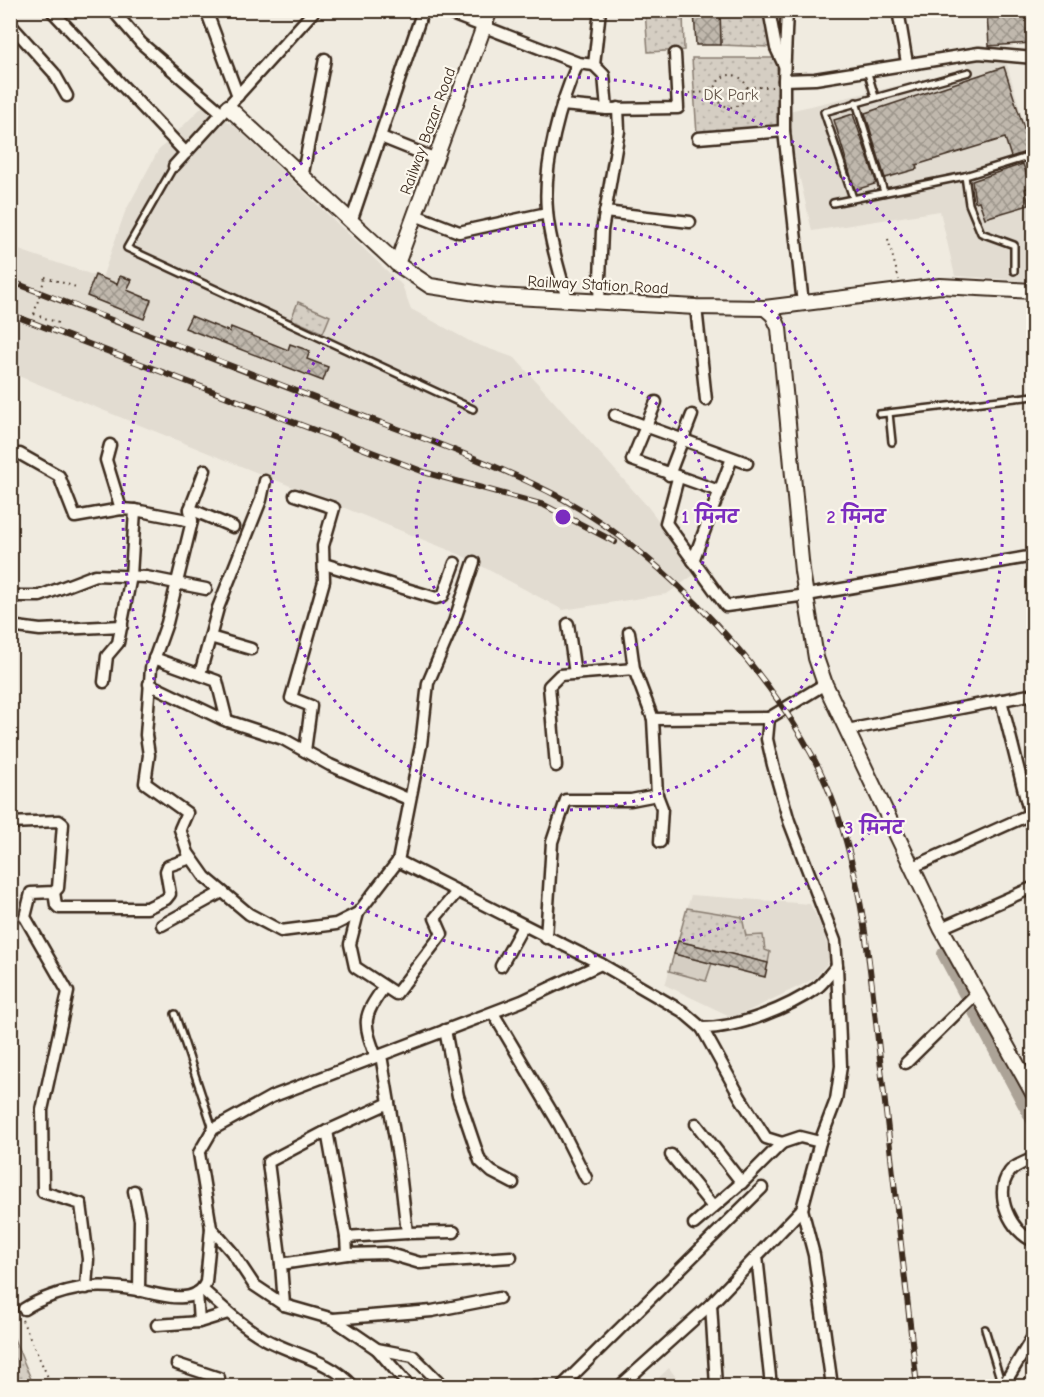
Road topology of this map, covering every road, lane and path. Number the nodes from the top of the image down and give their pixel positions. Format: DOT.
graph roads {
  1 [pos="51,10"];
  2 [pos="206,10"];
  3 [pos="315,10"];
  4 [pos="423,10"];
  5 [pos="441,10"];
  6 [pos="490,10"];
  7 [pos="600,10"];
  8 [pos="769,10"];
  9 [pos="787,10"];
  10 [pos="898,10"];
  11 [pos="116,14"];
  12 [pos="10,24"];
  13 [pos="483,28"];
  14 [pos="675,54"];
  15 [pos="1034,58"];
  16 [pos="325,59"];
  17 [pos="578,63"];
  18 [pos="907,63"];
  19 [pos="594,65"];
  20 [pos="785,67"];
  21 [pos="867,70"];
  22 [pos="969,72"];
  23 [pos="784,83"];
  24 [pos="746,87"];
  25 [pos="715,92"];
  26 [pos="677,93"];
  27 [pos="67,96"];
  28 [pos="238,96"];
  29 [pos="875,98"];
  30 [pos="856,102"];
  31 [pos="562,105"];
  32 [pos="612,109"];
  33 [pos="225,110"];
  34 [pos="784,131"];
  35 [pos="381,137"];
  36 [pos="698,138"];
  37 [pos="186,153"];
  38 [pos="1034,155"];
  39 [pos="436,159"];
  40 [pos="174,166"];
  41 [pos="965,176"];
  42 [pos="302,178"];
  43 [pos="884,192"];
  44 [pos="853,198"];
  45 [pos="833,203"];
  46 [pos="605,212"];
  47 [pos="547,213"];
  48 [pos="415,215"];
  49 [pos="351,222"];
  50 [pos="690,222"];
  51 [pos="888,239"];
  52 [pos="397,264"];
  53 [pos="1014,271"];
  54 [pos="76,287"];
  55 [pos="902,291"];
  56 [pos="1034,291"];
  57 [pos="567,300"];
  58 [pos="599,302"];
  59 [pos="804,304"];
  60 [pos="696,308"];
  61 [pos="765,308"];
  62 [pos="61,324"];
  63 [pos="1034,396"];
  64 [pos="706,400"];
  65 [pos="656,402"];
  66 [pos="473,410"];
  67 [pos="889,413"];
  68 [pos="879,414"];
  69 [pos="615,415"];
  70 [pos="692,415"];
  71 [pos="647,425"];
  72 [pos="683,440"];
  73 [pos="892,441"];
  74 [pos="110,445"];
  75 [pos="10,453"];
  76 [pos="732,458"];
  77 [pos="747,462"];
  78 [pos="205,470"];
  79 [pos="674,476"];
  80 [pos="265,481"];
  81 [pos="719,491"];
  82 [pos="295,495"];
  83 [pos="121,508"];
  84 [pos="135,510"];
  85 [pos="191,515"];
  86 [pos="233,526"];
  87 [pos="1034,556"];
  88 [pos="693,561"];
  89 [pos="474,562"];
  90 [pos="455,563"];
  91 [pos="324,564"];
  92 [pos="131,576"];
  93 [pos="176,585"];
  94 [pos="206,589"];
  95 [pos="807,595"];
  96 [pos="10,596"];
  97 [pos="568,624"];
  98 [pos="10,626"];
  99 [pos="122,626"];
  100 [pos="629,632"];
  101 [pos="210,637"];
  102 [pos="250,649"];
  103 [pos="154,658"];
  104 [pos="634,669"];
  105 [pos="200,674"];
  106 [pos="575,674"];
  107 [pos="104,682"];
  108 [pos="149,684"];
  109 [pos="825,684"];
  110 [pos="1034,694"];
  111 [pos="1001,700"];
  112 [pos="769,718"];
  113 [pos="653,719"];
  114 [pos="227,721"];
  115 [pos="847,730"];
  116 [pos="305,751"];
  117 [pos="556,766"];
  118 [pos="657,795"];
  119 [pos="408,799"];
  120 [pos="1031,814"];
  121 [pos="10,823"];
  122 [pos="1034,831"];
  123 [pos="660,842"];
  124 [pos="191,858"];
  125 [pos="398,861"];
  126 [pos="913,867"];
  127 [pos="1034,887"];
  128 [pos="222,891"];
  129 [pos="54,892"];
  130 [pos="457,892"];
  131 [pos="358,913"];
  132 [pos="162,925"];
  133 [pos="523,926"];
  134 [pos="941,928"];
  135 [pos="546,938"];
  136 [pos="601,964"];
  137 [pos="501,966"];
  138 [pos="837,966"];
  139 [pos="384,987"];
  140 [pos="977,993"];
  141 [pos="493,1013"];
  142 [pos="175,1014"];
  143 [pos="702,1028"];
  144 [pos="446,1030"];
  145 [pos="378,1056"];
  146 [pos="906,1063"];
  147 [pos="1034,1095"];
  148 [pos="389,1103"];
  149 [pos="696,1124"];
  150 [pos="213,1129"];
  151 [pos="327,1131"];
  152 [pos="820,1142"];
  153 [pos="782,1143"];
  154 [pos="671,1155"];
  155 [pos="1034,1158"];
  156 [pos="586,1178"];
  157 [pos="513,1183"];
  158 [pos="742,1183"];
  159 [pos="762,1188"];
  160 [pos="134,1191"];
  161 [pos="713,1208"];
  162 [pos="802,1209"];
  163 [pos="694,1224"];
  164 [pos="211,1228"];
  165 [pos="454,1232"];
  166 [pos="407,1233"];
  167 [pos="346,1237"];
  168 [pos="1034,1242"];
  169 [pos="347,1254"];
  170 [pos="757,1256"];
  171 [pos="512,1257"];
  172 [pos="281,1264"];
  173 [pos="86,1288"];
  174 [pos="139,1291"];
  175 [pos="200,1291"];
  176 [pos="499,1298"];
  177 [pos="711,1304"];
  178 [pos="284,1305"];
  179 [pos="26,1308"];
  180 [pos="228,1313"];
  181 [pos="333,1319"];
  182 [pos="199,1322"];
  183 [pos="157,1325"];
  184 [pos="985,1329"];
  185 [pos="1034,1335"];
  186 [pos="377,1349"];
  187 [pos="177,1364"];
  188 [pos="52,1386"];
  189 [pos="217,1386"];
  190 [pos="353,1386"];
  191 [pos="409,1386"];
  192 [pos="442,1386"];
  193 [pos="534,1386"];
  194 [pos="541,1386"];
  195 [pos="562,1386"];
  196 [pos="620,1386"];
  197 [pos="716,1386"];
  198 [pos="771,1386"];
  199 [pos="832,1386"];
  200 [pos="1003,1386"];
  1 -- 37 [label="street"];
  2 -- 28 [label="street"];
  3 -- 28 [label="street"];
  4 -- 35 [label="street"];
  5 -- 13 [label="street"];
  6 -- 13 [label="street, Railway Bazar Road"];
  7 -- 19 [label="street"];
  8 -- 20 [label="street"];
  9 -- 20 [label="street"];
  10 -- 18 [label="street"];
  11 -- 33 [label="street"];
  12 -- 27 [label="street"];
  13 -- 17 [label="street"];
  13 -- 39 [label="street, Railway Bazar Road"];
  14 -- 26 [label="street"];
  15 -- 18 [label="street"];
  16 -- 42 [label="street"];
  17 -- 19 [label="street"];
  17 -- 31 [label="street"];
  18 -- 21 [label="street"];
  19 -- 32 [label="street"];
  20 -- 23 [label="street"];
  21 -- 23 [label="street"];
  21 -- 29 [label="lane"];
  22 -- 29 [label="lane"];
  23 -- 24 [label="path"];
  23 -- 34 [label="street"];
  24 -- 25 [label="path"];
  24 -- 25 [label="path"];
  25 -- 26 [label="path"];
  26 -- 32 [label="street"];
  28 -- 33 [label="street"];
  29 -- 30 [label="lane"];
  30 -- 43 [label="lane"];
  30 -- 44 [label="lane"];
  31 -- 32 [label="street"];
  31 -- 47 [label="street"];
  32 -- 46 [label="street"];
  33 -- 37 [label="street"];
  33 -- 42 [label="street, Railway Station Road"];
  34 -- 36 [label="street"];
  34 -- 59 [label="street"];
  35 -- 39 [label="street"];
  35 -- 49 [label="street"];
  37 -- 40 [label="street"];
  38 -- 41 [label="lane"];
  39 -- 48 [label="street, Railway Bazar Road"];
  40 -- 66 [label="lane"];
  41 -- 43 [label="lane"];
  41 -- 53 [label="lane"];
  42 -- 49 [label="street, Railway Station Road"];
  43 -- 44 [label="lane"];
  44 -- 45 [label="lane"];
  46 -- 50 [label="street"];
  46 -- 58 [label="street"];
  47 -- 48 [label="street"];
  47 -- 57 [label="street"];
  48 -- 52 [label="street, Railway Bazar Road"];
  49 -- 52 [label="street, Railway Station Road"];
  51 -- 55 [label="path"];
  52 -- 57 [label="street, Railway Station Road"];
  54 -- 62 [label="path, bridge"];
  55 -- 56 [label="street, Railway Station Road"];
  55 -- 59 [label="street, Railway Station Road"];
  57 -- 58 [label="street, Railway Station Road"];
  58 -- 60 [label="street, Railway Station Road"];
  59 -- 61 [label="street, Railway Station Road"];
  60 -- 61 [label="street, Railway Station Road"];
  60 -- 64 [label="street"];
  61 -- 95 [label="street"];
  63 -- 67 [label="lane"];
  65 -- 71 [label="street"];
  67 -- 68 [label="lane"];
  67 -- 73 [label="lane"];
  69 -- 71 [label="street"];
  70 -- 72 [label="street"];
  71 -- 72 [label="street"];
  71 -- 79 [label="street"];
  72 -- 76 [label="street"];
  72 -- 79 [label="street"];
  74 -- 83 [label="street"];
  75 -- 83 [label="street"];
  76 -- 77 [label="street"];
  76 -- 81 [label="street"];
  78 -- 85 [label="street"];
  79 -- 81 [label="street"];
  79 -- 88 [label="street"];
  80 -- 101 [label="street"];
  81 -- 88 [label="street"];
  82 -- 91 [label="street"];
  83 -- 84 [label="street"];
  84 -- 85 [label="street"];
  84 -- 92 [label="street"];
  85 -- 86 [label="street"];
  85 -- 93 [label="street"];
  87 -- 95 [label="street"];
  88 -- 95 [label="street"];
  89 -- 119 [label="street"];
  90 -- 91 [label="street"];
  91 -- 116 [label="street"];
  92 -- 93 [label="street"];
  92 -- 96 [label="street"];
  92 -- 99 [label="street"];
  93 -- 94 [label="street"];
  93 -- 103 [label="street"];
  95 -- 109 [label="street"];
  97 -- 106 [label="street"];
  98 -- 99 [label="street"];
  99 -- 107 [label="street"];
  100 -- 104 [label="street"];
  101 -- 102 [label="street"];
  101 -- 105 [label="street"];
  103 -- 105 [label="street"];
  103 -- 108 [label="street"];
  104 -- 106 [label="street"];
  104 -- 113 [label="street"];
  105 -- 114 [label="street"];
  106 -- 117 [label="street"];
  108 -- 114 [label="street"];
  108 -- 124 [label="street"];
  109 -- 112 [label="street"];
  109 -- 115 [label="street"];
  110 -- 111 [label="street"];
  111 -- 115 [label="street"];
  111 -- 120 [label="street"];
  112 -- 113 [label="street"];
  112 -- 138 [label="street"];
  113 -- 118 [label="street"];
  114 -- 116 [label="street"];
  115 -- 126 [label="street"];
  116 -- 119 [label="street"];
  118 -- 123 [label="street"];
  118 -- 135 [label="street"];
  119 -- 125 [label="street"];
  120 -- 122 [label="street"];
  120 -- 126 [label="street"];
  121 -- 129 [label="street"];
  124 -- 128 [label="street"];
  124 -- 129 [label="street"];
  125 -- 130 [label="street"];
  125 -- 131 [label="street"];
  126 -- 134 [label="street"];
  127 -- 134 [label="street"];
  128 -- 131 [label="street"];
  128 -- 132 [label="street"];
  129 -- 173 [label="street"];
  130 -- 133 [label="street"];
  130 -- 139 [label="street"];
  131 -- 139 [label="street"];
  133 -- 135 [label="street"];
  133 -- 137 [label="street"];
  134 -- 140 [label="street"];
  135 -- 136 [label="street"];
  136 -- 141 [label="street"];
  136 -- 143 [label="street"];
  138 -- 143 [label="street"];
  138 -- 152 [label="street"];
  139 -- 145 [label="street"];
  140 -- 146 [label="street"];
  140 -- 147 [label="street"];
  141 -- 144 [label="street"];
  141 -- 156 [label="street"];
  142 -- 150 [label="lane"];
  143 -- 153 [label="street"];
  144 -- 145 [label="street"];
  144 -- 157 [label="street"];
  145 -- 148 [label="street"];
  145 -- 150 [label="street"];
  148 -- 151 [label="street"];
  148 -- 166 [label="street"];
  149 -- 158 [label="street"];
  150 -- 164 [label="street"];
  151 -- 167 [label="street"];
  151 -- 172 [label="street"];
  152 -- 153 [label="street"];
  152 -- 162 [label="street"];
  153 -- 158 [label="street"];
  154 -- 161 [label="street"];
  155 -- 168 [label="street"];
  158 -- 161 [label="street"];
  159 -- 195 [label="street"];
  160 -- 174 [label="street"];
  161 -- 163 [label="street"];
  162 -- 170 [label="street"];
  162 -- 199 [label="street"];
  164 -- 175 [label="street"];
  164 -- 178 [label="street"];
  165 -- 166 [label="street"];
  166 -- 167 [label="street"];
  167 -- 169 [label="street"];
  169 -- 171 [label="street"];
  169 -- 172 [label="street"];
  170 -- 177 [label="street"];
  170 -- 198 [label="street"];
  172 -- 178 [label="street"];
  173 -- 174 [label="street"];
  173 -- 179 [label="street"];
  174 -- 175 [label="street"];
  175 -- 180 [label="street"];
  175 -- 182 [label="street"];
  176 -- 181 [label="street"];
  177 -- 196 [label="street"];
  177 -- 197 [label="street"];
  178 -- 181 [label="street"];
  179 -- 188 [label="path"];
  180 -- 182 [label="street"];
  180 -- 190 [label="street"];
  181 -- 186 [label="street"];
  182 -- 183 [label="street"];
  184 -- 200 [label="lane"];
  185 -- 200 [label="street"];
  186 -- 191 [label="street"];
  186 -- 192 [label="street"];
  187 -- 189 [label="street"];
  193 -- 194 [label="street"];
}
